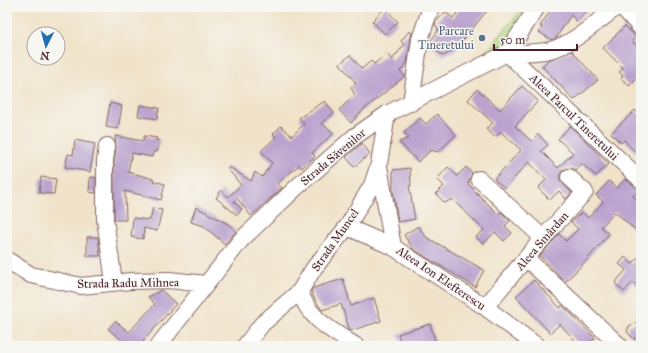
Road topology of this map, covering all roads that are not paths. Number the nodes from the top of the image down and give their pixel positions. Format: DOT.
graph roads {
  1 [pos="432,7"];
  2 [pos="537,7"];
  3 [pos="617,7"];
  4 [pos="622,7"];
  5 [pos="641,28"];
  6 [pos="507,53"];
  7 [pos="411,102"];
  8 [pos="387,114"];
  9 [pos="107,146"];
  10 [pos="379,164"];
  11 [pos="568,177"];
  12 [pos="478,179"];
  13 [pos="641,180"];
  14 [pos="347,227"];
  15 [pos="543,238"];
  16 [pos="393,247"];
  17 [pos="526,258"];
  18 [pos="7,260"];
  19 [pos="114,282"];
  20 [pos="206,284"];
  21 [pos="300,291"];
  22 [pos="485,307"];
  23 [pos="158,346"];
  24 [pos="245,346"];
  25 [pos="356,346"];
  26 [pos="537,346"];
  27 [pos="620,346"];
  1 -- 7 [label="street"];
  2 -- 6 [label="street, Strada Săvenilor"];
  3 -- 6 [label="street"];
  4 -- 5 [label="street"];
  6 -- 7 [label="street, Strada Săvenilor"];
  6 -- 13 [label="street, Aleea Parcul Tineretului"];
  7 -- 8 [label="street, Strada Săvenilor"];
  8 -- 10 [label="street, Strada Muncel"];
  8 -- 20 [label="street, Strada Săvenilor"];
  9 -- 19 [label="street"];
  10 -- 14 [label="street, Strada Muncel"];
  10 -- 16 [label="street, Aleea Ion Elefterescu"];
  11 -- 15 [label="street, Aleea Smârdan"];
  12 -- 15 [label="street"];
  14 -- 16 [label="street"];
  14 -- 21 [label="street, Strada Muncel"];
  15 -- 17 [label="street, Aleea Smârdan"];
  16 -- 22 [label="street, Aleea Ion Elefterescu"];
  17 -- 22 [label="street, Aleea Smârdan"];
  17 -- 27 [label="street"];
  18 -- 19 [label="street, Strada Radu Mihnea"];
  19 -- 20 [label="street, Strada Radu Mihnea"];
  20 -- 23 [label="street, Strada Săvenilor"];
  21 -- 24 [label="street, Strada Muncel"];
  21 -- 25 [label="street"];
  22 -- 26 [label="street, Aleea Ion Elefterescu"];
}
